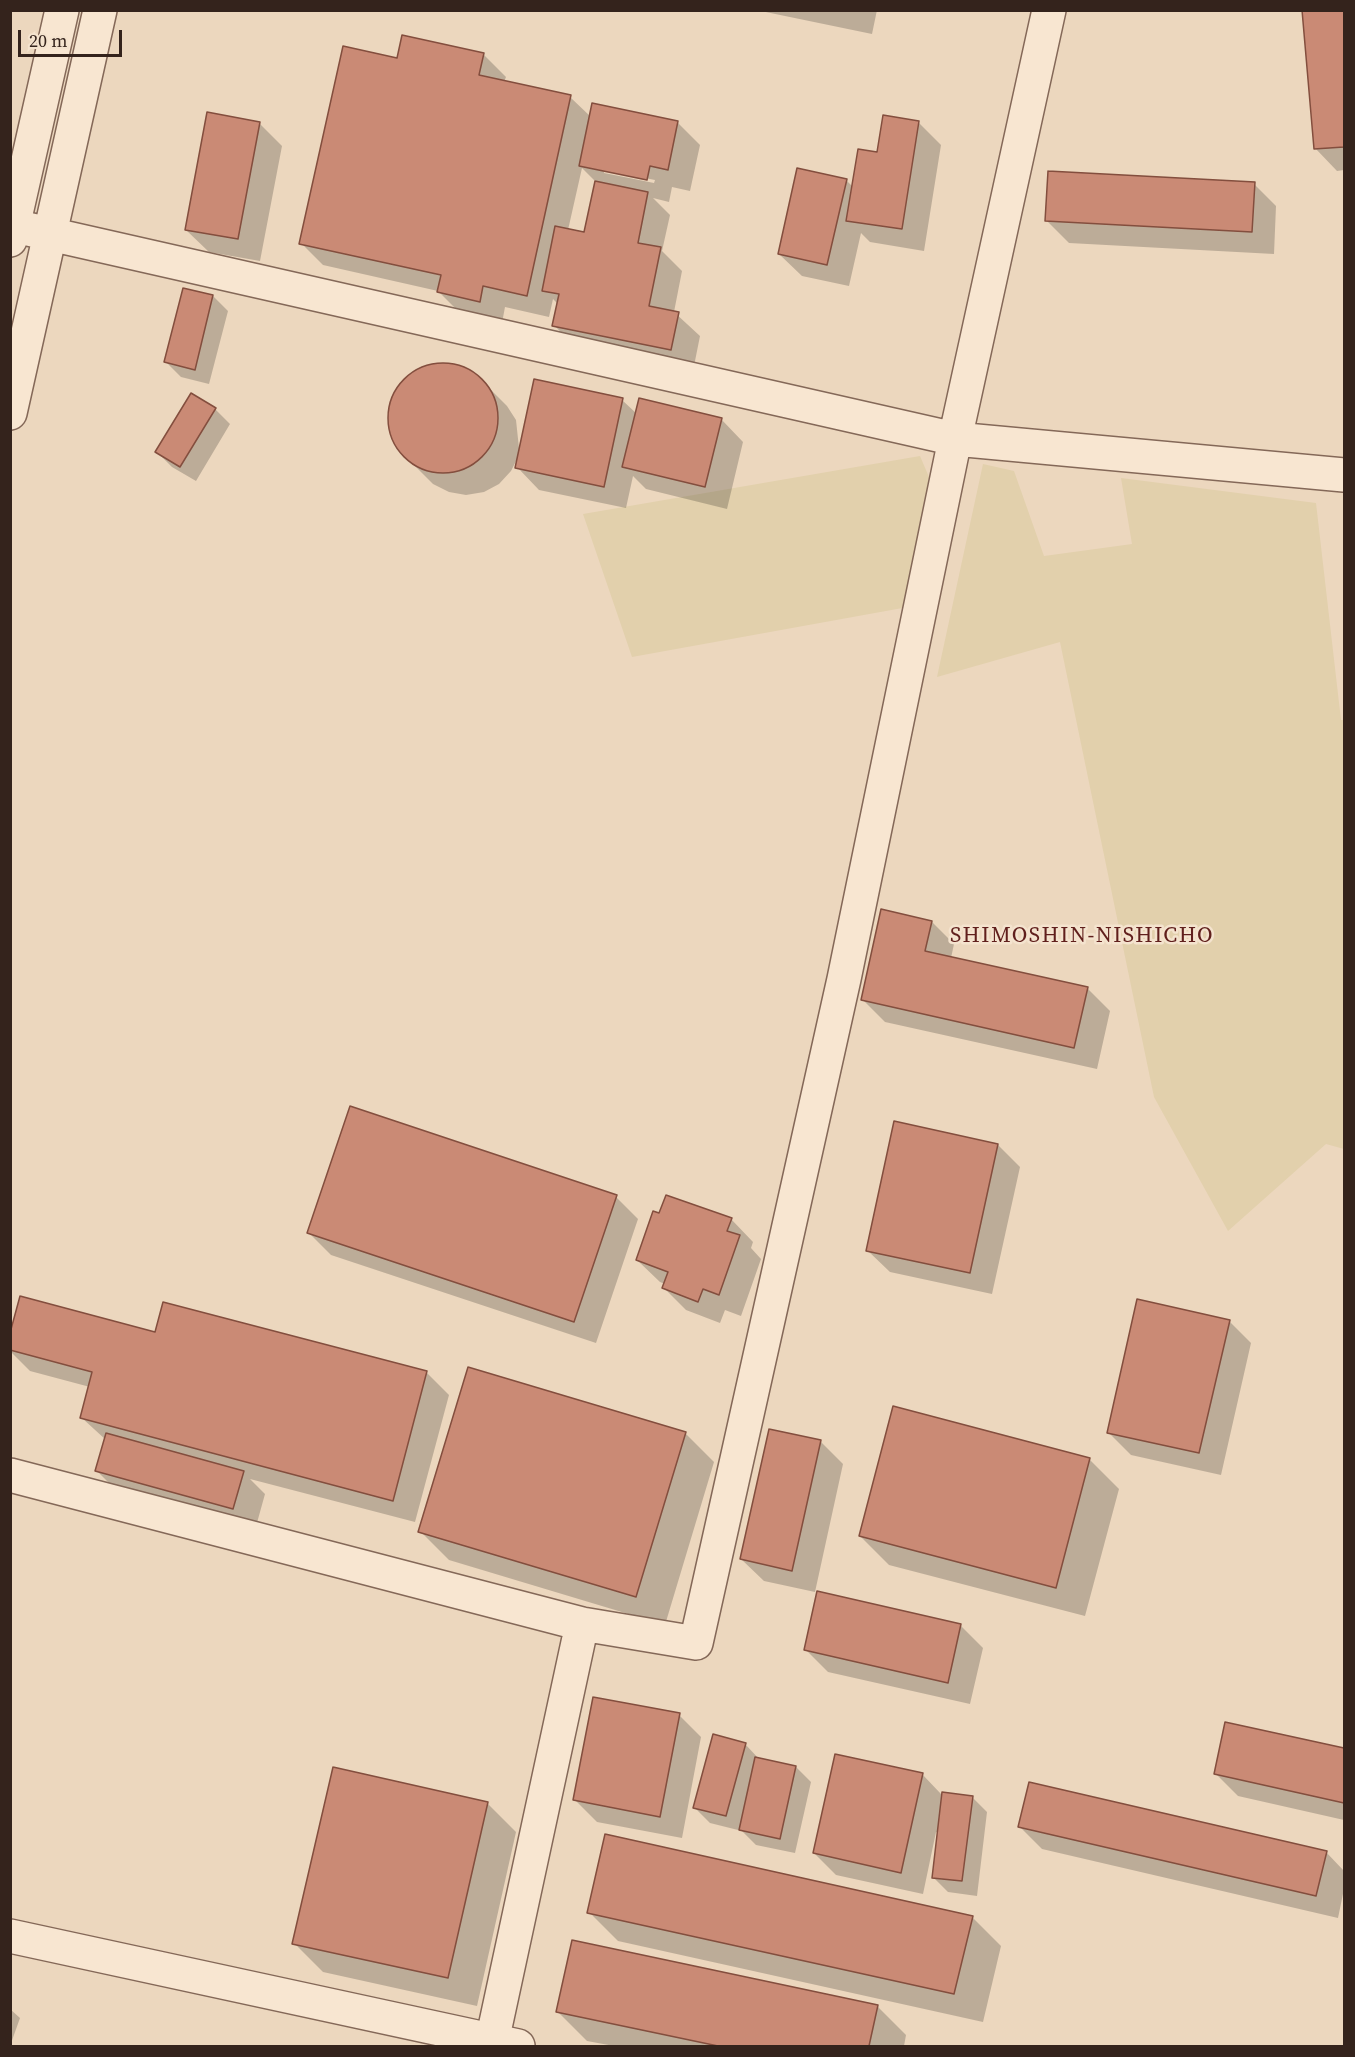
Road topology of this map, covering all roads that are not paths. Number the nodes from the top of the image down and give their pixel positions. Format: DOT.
graph roads {
  1 [pos="62,10"];
  2 [pos="100,10"];
  3 [pos="1049,10"];
  4 [pos="12,230"];
  5 [pos="51,234"];
  6 [pos="10,413"];
  7 [pos="955,439"];
  8 [pos="1344,475"];
  9 [pos="10,1474"];
  10 [pos="582,1624"];
  11 [pos="10,1936"];
  12 [pos="501,2045"];
  1 -- 4 [label="street"];
  2 -- 5 [label="street"];
  3 -- 7 [label="street"];
  4 -- 5 [label="street"];
  5 -- 6 [label="street"];
  5 -- 7 [label="street"];
  7 -- 8 [label="street"];
  7 -- 10 [label="street"];
  9 -- 10 [label="street"];
  10 -- 12 [label="street"];
  11 -- 12 [label="street"];
}
